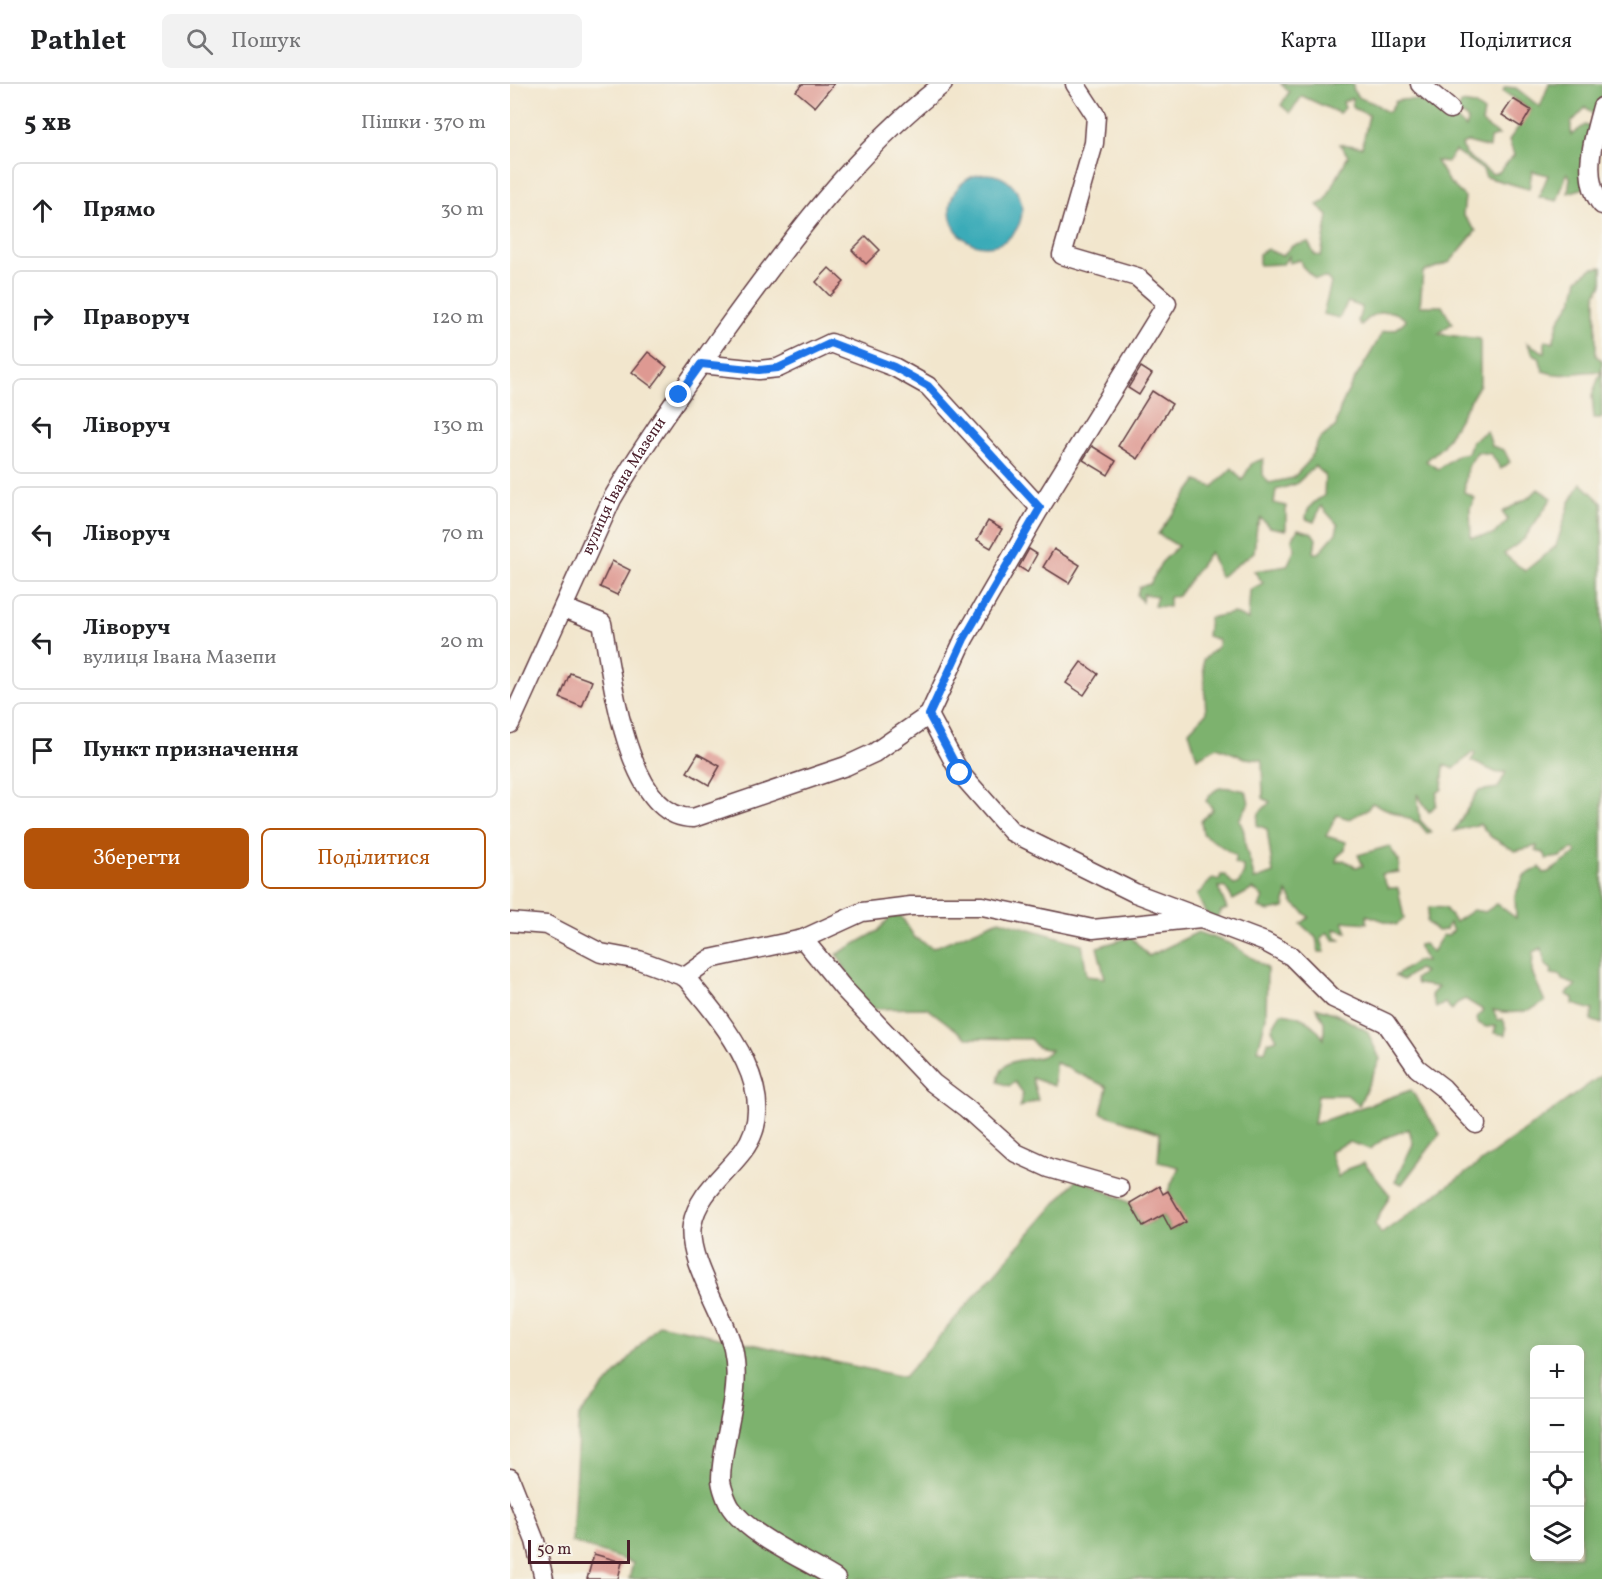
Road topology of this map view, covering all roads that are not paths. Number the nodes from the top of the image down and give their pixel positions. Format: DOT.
graph roads {
  1 [pos="943,84"];
  2 [pos="1076,84"];
  3 [pos="1420,84"];
  4 [pos="1602,107"];
  5 [pos="1450,109"];
  6 [pos="1602,205"];
  7 [pos="701,364"];
  8 [pos="1040,508"];
  9 [pos="564,608"];
  10 [pos="929,715"];
  11 [pos="510,724"];
  12 [pos="1201,918"];
  13 [pos="510,922"];
  14 [pos="803,939"];
  15 [pos="685,977"];
  16 [pos="1476,1124"];
  17 [pos="1119,1188"];
  18 [pos="510,1478"];
  19 [pos="544,1579"];
  20 [pos="836,1579"];
  1 -- 7 [label="street, вулиця Івана Мазепи"];
  2 -- 8 [label="street"];
  3 -- 5 [label="street"];
  4 -- 6 [label="street"];
  7 -- 8 [label="street"];
  7 -- 9 [label="street, вулиця Івана Мазепи"];
  8 -- 10 [label="street"];
  9 -- 10 [label="street"];
  9 -- 11 [label="street, вулиця Івана Мазепи"];
  10 -- 12 [label="street"];
  12 -- 14 [label="street"];
  12 -- 16 [label="street"];
  13 -- 15 [label="street"];
  14 -- 15 [label="street"];
  14 -- 17 [label="street"];
  15 -- 20 [label="street"];
  18 -- 19 [label="street"];
}
